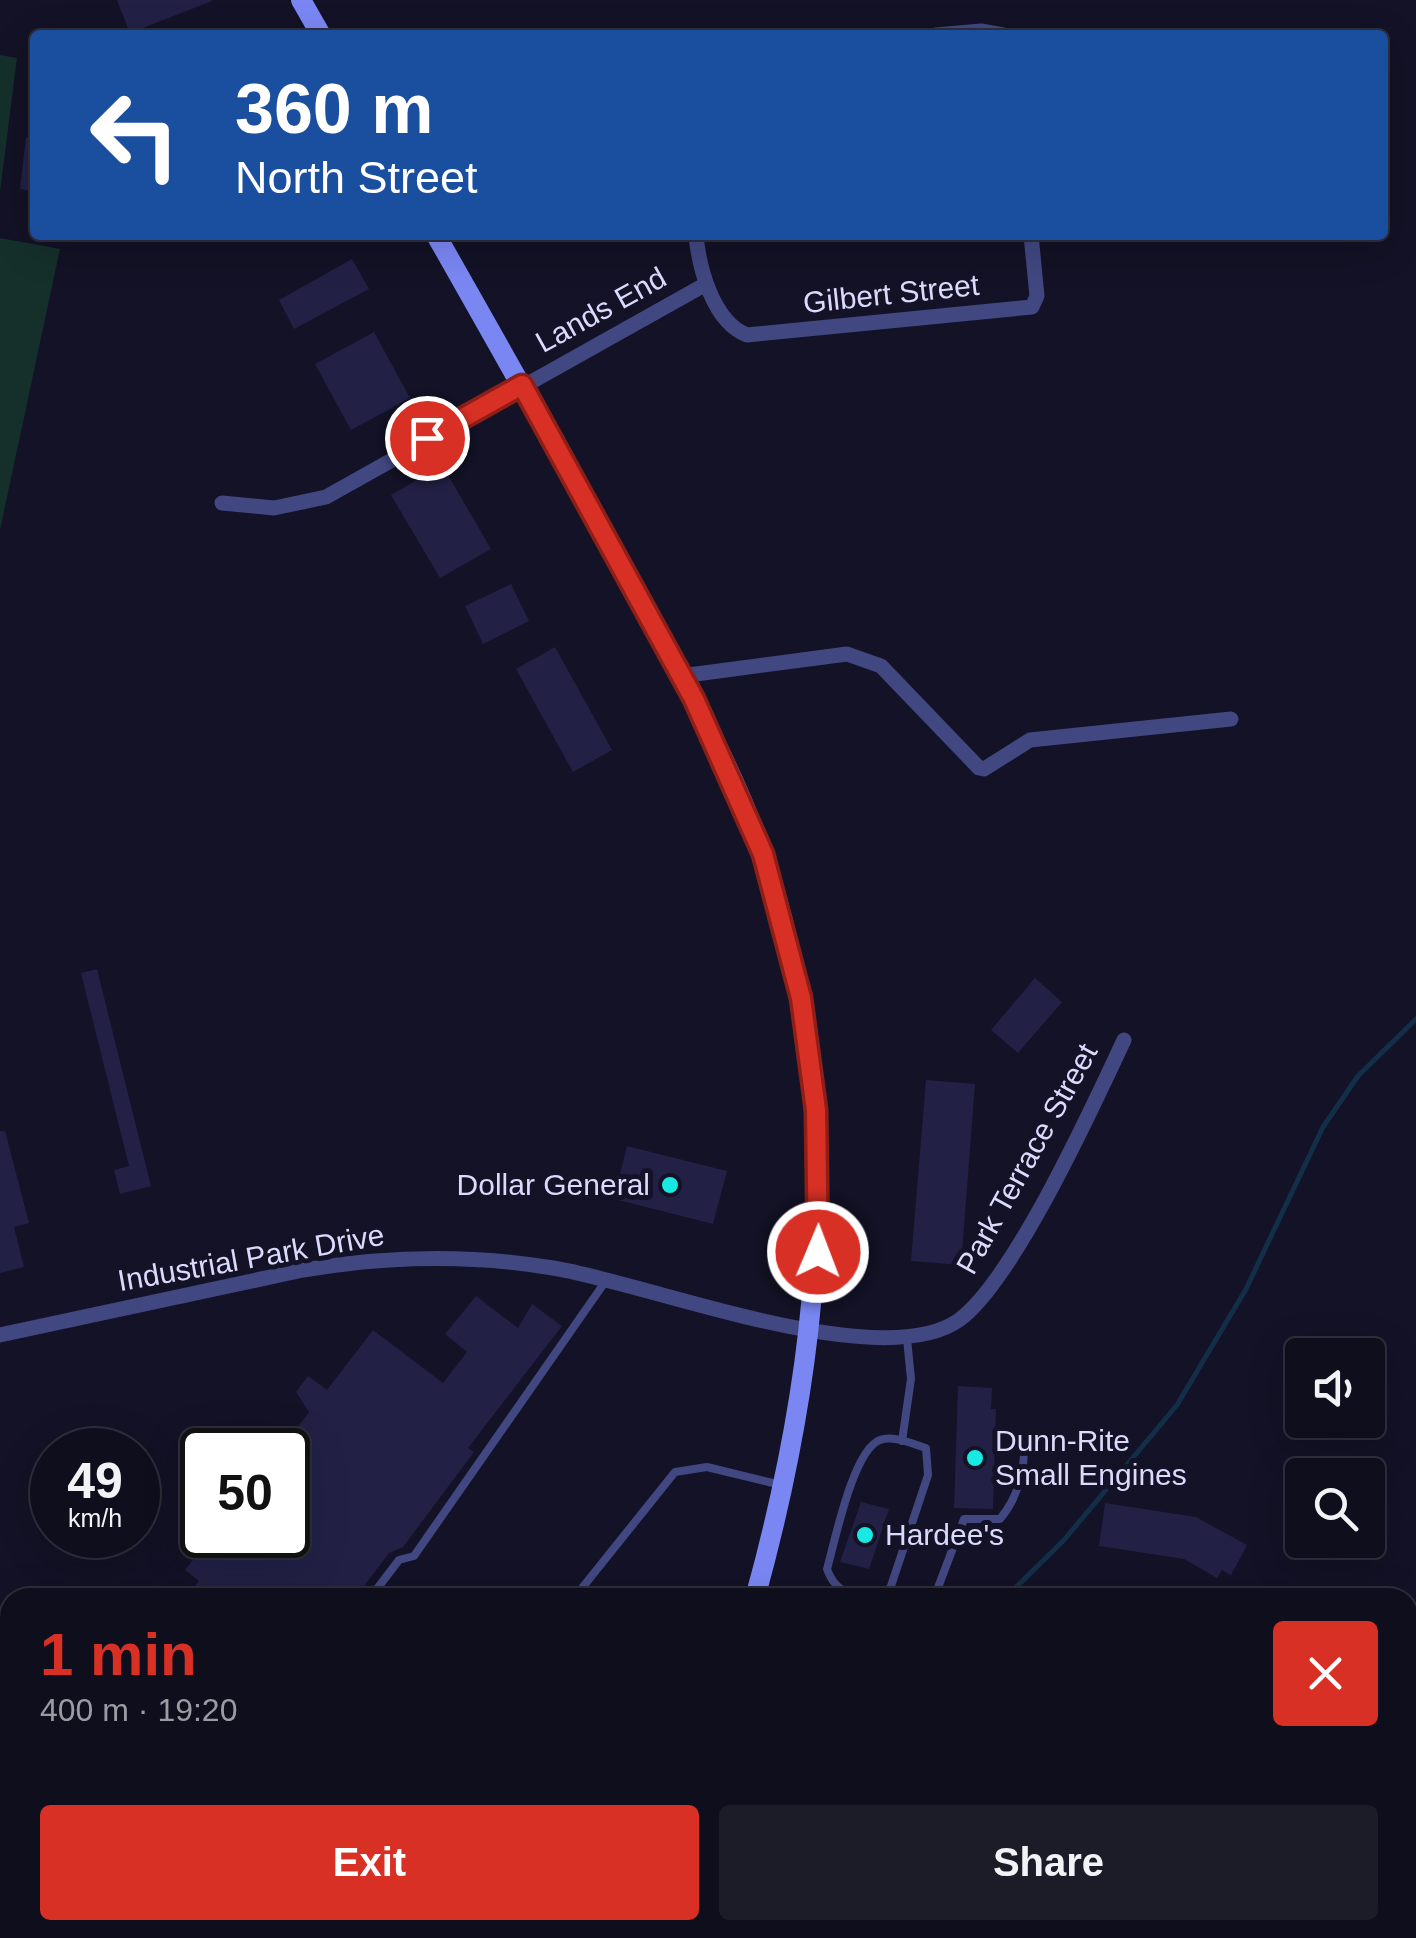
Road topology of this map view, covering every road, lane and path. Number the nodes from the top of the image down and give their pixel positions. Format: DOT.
graph roads {
  1 [pos="301,0"];
  2 [pos="318,30"];
  3 [pos="439,240"];
  4 [pos="697,240"];
  5 [pos="1032,240"];
  6 [pos="706,284"];
  7 [pos="522,385"];
  8 [pos="222,503"];
  9 [pos="682,676"];
  10 [pos="1231,719"];
  11 [pos="1124,1040"];
  12 [pos="608,1278"];
  13 [pos="808,1328"];
  14 [pos="0,1335"];
  15 [pos="908,1339"];
  16 [pos="902,1441"];
  17 [pos="1024,1442"];
  18 [pos="786,1486"];
  19 [pos="378,1588"];
  20 [pos="582,1588"];
  21 [pos="758,1588"];
  22 [pos="841,1588"];
  23 [pos="890,1588"];
  24 [pos="938,1588"];
  1 -- 2 [label="main road"];
  3 -- 7 [label="main road"];
  4 -- 6 [label="street"];
  5 -- 6 [label="street, Gilbert Street"];
  6 -- 7 [label="street, Lands End"];
  7 -- 8 [label="street, Lands End"];
  7 -- 9 [label="main road"];
  9 -- 10 [label="street"];
  9 -- 13 [label="main road"];
  11 -- 15 [label="street, Park Terrace Street"];
  12 -- 13 [label="street, Industrial Park Drive"];
  12 -- 14 [label="street, Industrial Park Drive"];
  12 -- 19 [label="lane"];
  13 -- 15 [label="street, Park Terrace Street"];
  13 -- 18 [label="main road"];
  15 -- 16 [label="lane"];
  16 -- 22 [label="lane"];
  16 -- 23 [label="lane"];
  17 -- 24 [label="lane"];
  18 -- 20 [label="lane"];
  18 -- 21 [label="main road"];
}
